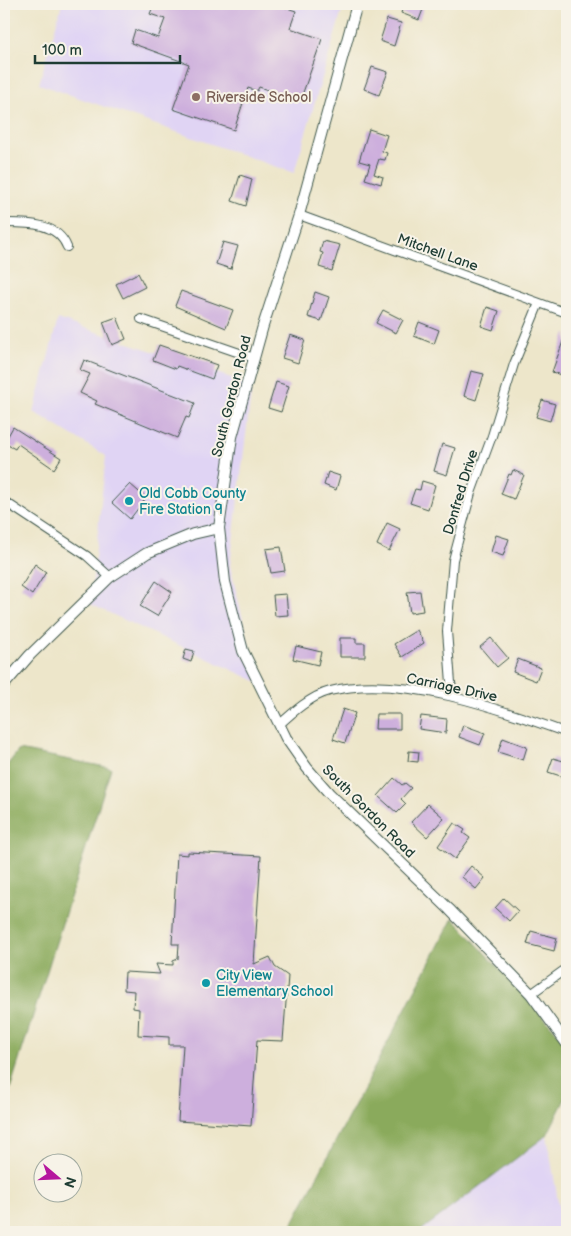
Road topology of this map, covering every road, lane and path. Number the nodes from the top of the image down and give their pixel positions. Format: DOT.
graph roads {
  1 [pos="357,4"];
  2 [pos="299,215"];
  3 [pos="4,223"];
  4 [pos="67,248"];
  5 [pos="539,302"];
  6 [pos="567,313"];
  7 [pos="141,318"];
  8 [pos="254,358"];
  9 [pos="4,501"];
  10 [pos="219,528"];
  11 [pos="110,577"];
  12 [pos="4,685"];
  13 [pos="454,698"];
  14 [pos="280,725"];
  15 [pos="567,733"];
  16 [pos="567,968"];
  17 [pos="530,994"];
  18 [pos="567,1044"];
  1 -- 2 [label="street, South Gordon Road"];
  2 -- 5 [label="street, Mitchell Lane"];
  2 -- 8 [label="street, South Gordon Road"];
  3 -- 4 [label="street"];
  5 -- 6 [label="street, Mitchell Lane"];
  5 -- 13 [label="street, Donfred Drive"];
  7 -- 8 [label="street"];
  8 -- 10 [label="street, South Gordon Road"];
  9 -- 11 [label="street"];
  10 -- 11 [label="street"];
  10 -- 14 [label="street, South Gordon Road"];
  11 -- 12 [label="street"];
  13 -- 14 [label="street, Carriage Drive"];
  13 -- 15 [label="street, Carriage Drive"];
  14 -- 17 [label="street, South Gordon Road"];
  16 -- 17 [label="street"];
  17 -- 18 [label="street, South Gordon Road"];
}
